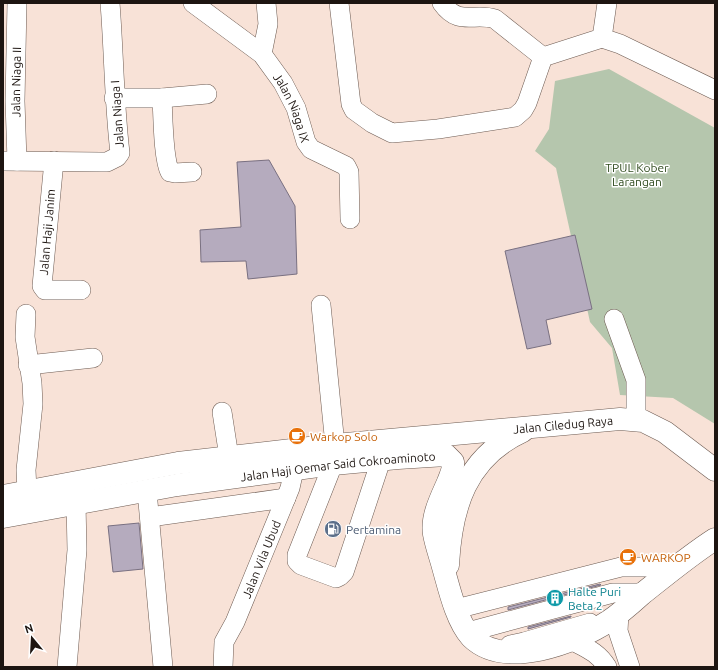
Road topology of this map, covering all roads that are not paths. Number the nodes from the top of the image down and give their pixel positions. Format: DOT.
graph roads {
  1 [pos="17,3"];
  2 [pos="110,3"];
  3 [pos="193,3"];
  4 [pos="266,3"];
  5 [pos="339,3"];
  6 [pos="442,3"];
  7 [pos="607,3"];
  8 [pos="602,38"];
  9 [pos="262,54"];
  10 [pos="543,57"];
  11 [pos="715,90"];
  12 [pos="207,94"];
  13 [pos="114,98"];
  14 [pos="162,98"];
  15 [pos="10,161"];
  16 [pos="54,161"];
  17 [pos="192,172"];
  18 [pos="350,219"];
  19 [pos="81,290"];
  20 [pos="321,305"];
  21 [pos="26,314"];
  22 [pos="614,320"];
  23 [pos="93,358"];
  24 [pos="28,365"];
  25 [pos="222,412"];
  26 [pos="636,421"];
  27 [pos="538,426"];
  28 [pos="440,445"];
  29 [pos="299,449"];
  30 [pos="389,449"];
  31 [pos="334,455"];
  32 [pos="229,456"];
  33 [pos="294,470"];
  34 [pos="715,470"];
  35 [pos="27,491"];
  36 [pos="147,491"];
  37 [pos="3,496"];
  38 [pos="286,498"];
  39 [pos="76,504"];
  40 [pos="150,517"];
  41 [pos="3,518"];
  42 [pos="715,539"];
  43 [pos="677,567"];
  44 [pos="447,580"];
  45 [pos="631,604"];
  46 [pos="456,609"];
  47 [pos="474,638"];
  48 [pos="571,640"];
  49 [pos="67,667"];
  50 [pos="163,667"];
  51 [pos="223,667"];
  52 [pos="607,667"];
  53 [pos="630,667"];
  1 -- 15 [label="street, Jalan Niaga II"];
  2 -- 13 [label="street, Jalan Niaga I"];
  3 -- 9 [label="street"];
  4 -- 9 [label="street"];
  5 -- 10 [label="street"];
  6 -- 10 [label="street"];
  7 -- 8 [label="street"];
  8 -- 10 [label="street"];
  8 -- 11 [label="street"];
  9 -- 18 [label="street, Jalan Niaga IX"];
  12 -- 14 [label="street"];
  13 -- 14 [label="street"];
  13 -- 16 [label="street, Jalan Niaga I"];
  14 -- 17 [label="street"];
  15 -- 16 [label="street, Jalan Niaga I"];
  16 -- 19 [label="street, Jalan Haji Janim"];
  20 -- 31 [label="street"];
  21 -- 24 [label="street"];
  22 -- 26 [label="street"];
  23 -- 24 [label="street"];
  24 -- 35 [label="street"];
  25 -- 32 [label="street"];
  26 -- 27 [label="main road, Jalan Ciledug Raya"];
  26 -- 34 [label="main road, Jalan Ciledug Raya"];
  27 -- 28 [label="main road, Jalan Ciledug Raya"];
  27 -- 44 [label="main road"];
  28 -- 30 [label="main road, Jalan Ciledug Raya"];
  28 -- 44 [label="main road, Jalan Haji Oemar Said Cokroaminoto"];
  29 -- 31 [label="main road, Jalan Haji Oemar Said Cokroaminoto"];
  29 -- 32 [label="main road, Jalan Haji Oemar Said Cokroaminoto"];
  29 -- 33 [label="street, Jalan Vila Ubud"];
  30 -- 31 [label="main road, Jalan Haji Oemar Said Cokroaminoto"];
  30 -- 31 [label="street"];
  31 -- 33 [label="main road, Jalan Haji Oemar Said Cokroaminoto"];
  32 -- 35 [label="main road, Jalan Haji Oemar Said Cokroaminoto"];
  33 -- 36 [label="main road, Jalan Haji Oemar Said Cokroaminoto"];
  33 -- 38 [label="street, Jalan Vila Ubud"];
  35 -- 37 [label="main road, Jalan Haji Oemar Said Cokroaminoto"];
  36 -- 39 [label="main road, Jalan Haji Oemar Said Cokroaminoto"];
  36 -- 40 [label="street"];
  38 -- 40 [label="street"];
  38 -- 51 [label="street, Jalan Vila Ubud"];
  39 -- 41 [label="main road, Jalan Haji Oemar Said Cokroaminoto"];
  39 -- 49 [label="street"];
  40 -- 50 [label="street"];
  42 -- 43 [label="main road"];
  43 -- 45 [label="main road"];
  43 -- 46 [label="street"];
  44 -- 46 [label="main road, Jalan Haji Oemar Said Cokroaminoto"];
  45 -- 47 [label="street"];
  45 -- 48 [label="main road"];
  45 -- 53 [label="street"];
  46 -- 47 [label="main road, Jalan Haji Oemar Said Cokroaminoto"];
  47 -- 48 [label="main road"];
  48 -- 52 [label="street"];
}
